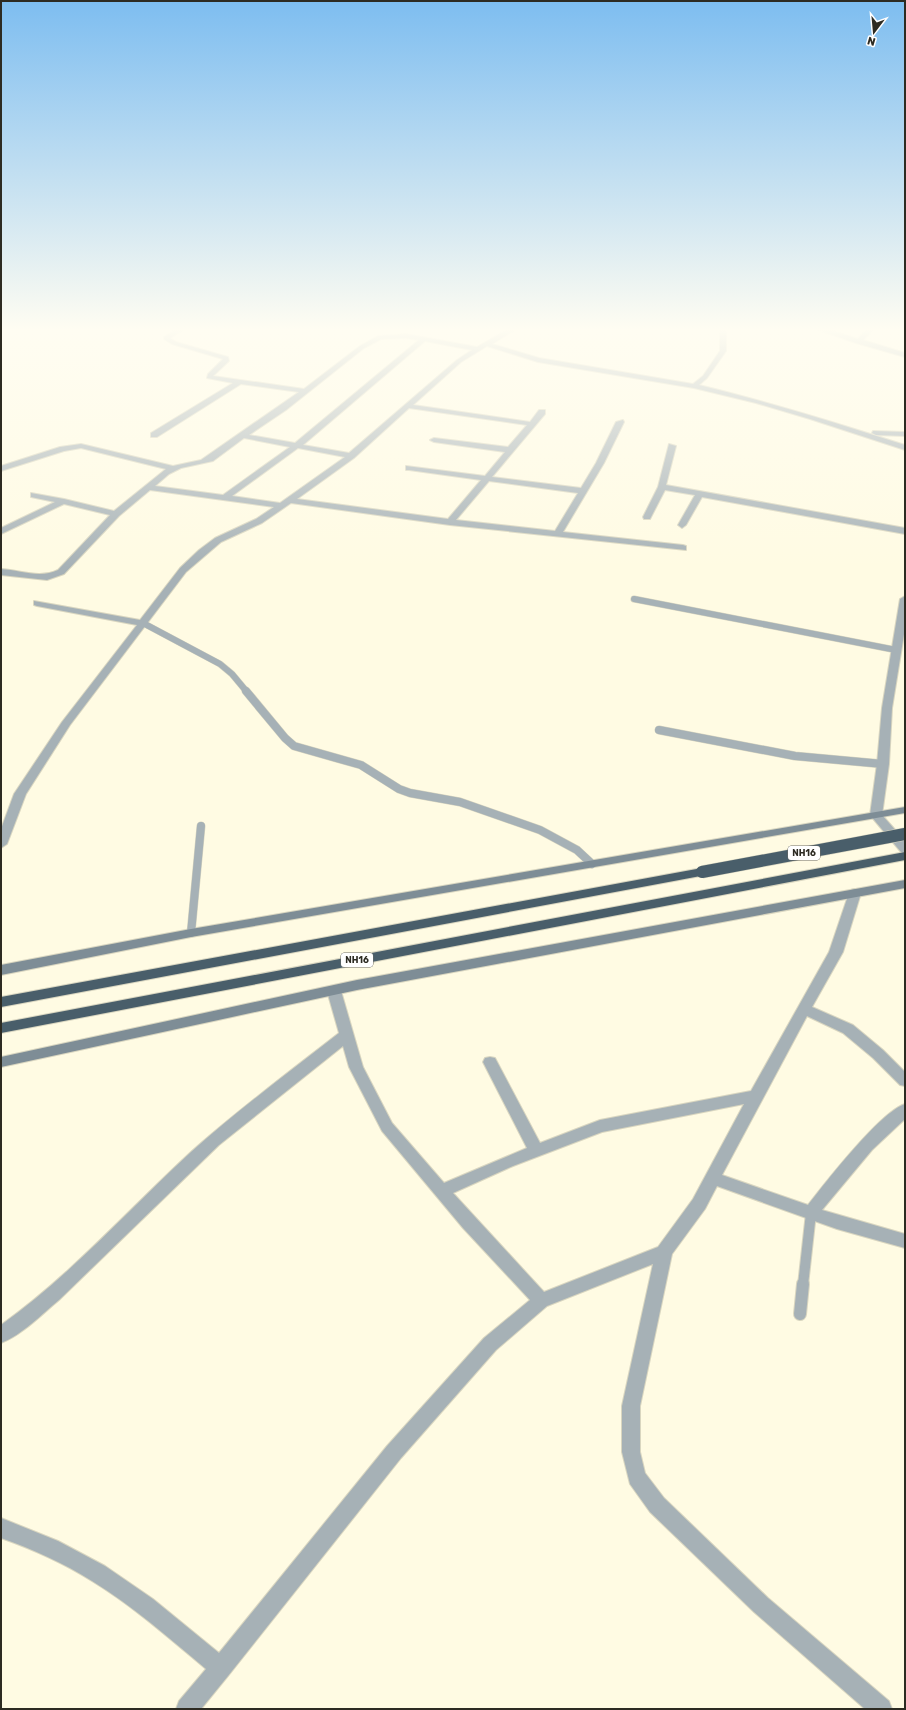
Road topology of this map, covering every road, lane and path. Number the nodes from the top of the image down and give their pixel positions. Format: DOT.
graph roads {
  1 [pos="196,408"];
  2 [pos="282,408"];
  3 [pos="342,408"];
  4 [pos="405,408"];
  5 [pos="420,408"];
  6 [pos="780,408"];
  7 [pos="542,412"];
  8 [pos="620,422"];
  9 [pos="532,424"];
  10 [pos="864,434"];
  11 [pos="905,434"];
  12 [pos="154,435"];
  13 [pos="243,436"];
  14 [pos="434,440"];
  15 [pos="298,445"];
  16 [pos="672,446"];
  17 [pos="905,448"];
  18 [pos="510,450"];
  19 [pos="351,456"];
  20 [pos="172,468"];
  21 [pos="409,468"];
  22 [pos="1,469"];
  23 [pos="486,479"];
  24 [pos="147,487"];
  25 [pos="662,487"];
  26 [pos="582,491"];
  27 [pos="700,493"];
  28 [pos="34,495"];
  29 [pos="226,497"];
  30 [pos="64,501"];
  31 [pos="286,503"];
  32 [pos="116,514"];
  33 [pos="647,517"];
  34 [pos="450,522"];
  35 [pos="682,525"];
  36 [pos="905,531"];
  37 [pos="1,532"];
  38 [pos="558,533"];
  39 [pos="683,548"];
  40 [pos="1,572"];
  41 [pos="634,599"];
  42 [pos="905,599"];
  43 [pos="37,603"];
  44 [pos="143,623"];
  45 [pos="896,650"];
  46 [pos="659,730"];
  47 [pos="883,764"];
  48 [pos="905,810"];
  49 [pos="876,815"];
  50 [pos="201,826"];
  51 [pos="905,834"];
  52 [pos="1,844"];
  53 [pos="905,849"];
  54 [pos="905,856"];
  55 [pos="592,864"];
  56 [pos="905,884"];
  57 [pos="855,893"];
  58 [pos="191,933"];
  59 [pos="1,970"];
  60 [pos="334,991"];
  61 [pos="1,1002"];
  62 [pos="804,1009"];
  63 [pos="1,1028"];
  64 [pos="347,1035"];
  65 [pos="1,1062"];
  66 [pos="490,1062"];
  67 [pos="905,1082"];
  68 [pos="756,1096"];
  69 [pos="905,1110"];
  70 [pos="536,1150"];
  71 [pos="713,1178"];
  72 [pos="442,1191"];
  73 [pos="811,1213"];
  74 [pos="905,1241"];
  75 [pos="664,1252"];
  76 [pos="541,1301"];
  77 [pos="800,1314"];
  78 [pos="1,1335"];
  79 [pos="1,1528"];
  80 [pos="221,1669"];
  81 [pos="187,1709"];
  82 [pos="881,1709"];
  1 -- 12 [label="street"];
  2 -- 13 [label="street"];
  3 -- 15 [label="street"];
  4 -- 19 [label="street"];
  5 -- 9 [label="street"];
  6 -- 10 [label="street"];
  7 -- 9 [label="street"];
  8 -- 26 [label="street"];
  9 -- 18 [label="street"];
  10 -- 11 [label="street"];
  10 -- 17 [label="street"];
  13 -- 15 [label="street"];
  13 -- 20 [label="street"];
  14 -- 18 [label="street"];
  15 -- 19 [label="street"];
  15 -- 29 [label="street"];
  16 -- 25 [label="street"];
  18 -- 23 [label="street"];
  19 -- 31 [label="street"];
  20 -- 22 [label="street"];
  20 -- 24 [label="street"];
  21 -- 23 [label="street"];
  23 -- 26 [label="street"];
  23 -- 34 [label="street"];
  24 -- 29 [label="street"];
  24 -- 32 [label="street"];
  25 -- 27 [label="street"];
  25 -- 33 [label="street"];
  26 -- 38 [label="street"];
  27 -- 35 [label="street"];
  27 -- 36 [label="street"];
  28 -- 30 [label="street"];
  29 -- 31 [label="street"];
  30 -- 32 [label="street"];
  30 -- 37 [label="street"];
  31 -- 34 [label="street"];
  31 -- 44 [label="street"];
  32 -- 40 [label="street"];
  34 -- 38 [label="street"];
  38 -- 39 [label="street"];
  41 -- 45 [label="lane"];
  42 -- 45 [label="street"];
  43 -- 44 [label="street"];
  44 -- 52 [label="street"];
  44 -- 55 [label="lane"];
  45 -- 47 [label="street"];
  46 -- 47 [label="lane"];
  47 -- 49 [label="street"];
  48 -- 49 [label="street"];
  49 -- 53 [label="street"];
  49 -- 55 [label="street"];
  50 -- 58 [label="lane"];
  51 -- 61 [label="highway, NH16, bridge"];
  54 -- 63 [label="highway, NH16"];
  55 -- 58 [label="street"];
  56 -- 57 [label="street"];
  57 -- 60 [label="street"];
  57 -- 62 [label="street"];
  58 -- 59 [label="street"];
  60 -- 64 [label="street"];
  60 -- 65 [label="street"];
  62 -- 67 [label="street"];
  62 -- 68 [label="street"];
  64 -- 72 [label="street"];
  64 -- 78 [label="street"];
  66 -- 70 [label="street"];
  68 -- 70 [label="street"];
  68 -- 71 [label="street"];
  69 -- 73 [label="street"];
  70 -- 72 [label="street"];
  71 -- 73 [label="street"];
  71 -- 75 [label="street"];
  72 -- 76 [label="street"];
  73 -- 74 [label="street"];
  73 -- 77 [label="lane"];
  75 -- 76 [label="street"];
  75 -- 82 [label="street"];
  76 -- 80 [label="street"];
  79 -- 80 [label="street"];
  80 -- 81 [label="street"];
}
